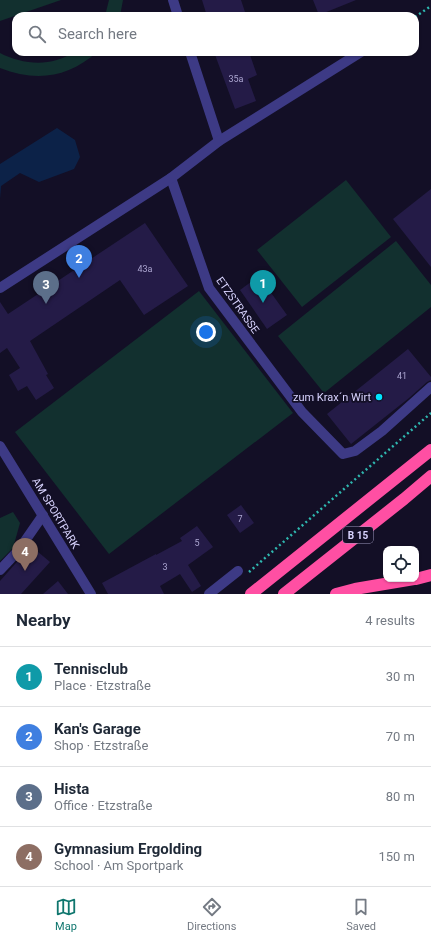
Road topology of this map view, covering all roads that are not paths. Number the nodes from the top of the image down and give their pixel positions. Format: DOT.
graph roads {
  1 [pos="173,0"];
  2 [pos="177,12"];
  3 [pos="191,56"];
  4 [pos="355,56"];
  5 [pos="219,141"];
  6 [pos="171,178"];
  7 [pos="0,288"];
  8 [pos="431,387"];
  9 [pos="0,446"];
  10 [pos="431,450"];
  11 [pos="431,476"];
  12 [pos="43,515"];
  13 [pos="0,570"];
  14 [pos="238,571"];
  15 [pos="431,575"];
  16 [pos="419,578"];
  17 [pos="397,582"];
  18 [pos="91,594"];
  19 [pos="209,594"];
  20 [pos="251,594"];
  21 [pos="284,594"];
  22 [pos="336,594"];
  1 -- 2 [label="street"];
  3 -- 5 [label="street"];
  4 -- 5 [label="street"];
  5 -- 6 [label="street"];
  6 -- 7 [label="street"];
  6 -- 8 [label="street, ETZSTRASSE"];
  9 -- 12 [label="street, AM SPORTPARK"];
  10 -- 20 [label="highway, B 15"];
  11 -- 21 [label="highway, B 15"];
  12 -- 13 [label="street"];
  12 -- 18 [label="street, AM SPORTPARK"];
  14 -- 19 [label="street"];
  15 -- 16 [label="highway"];
  17 -- 22 [label="highway"];
}
